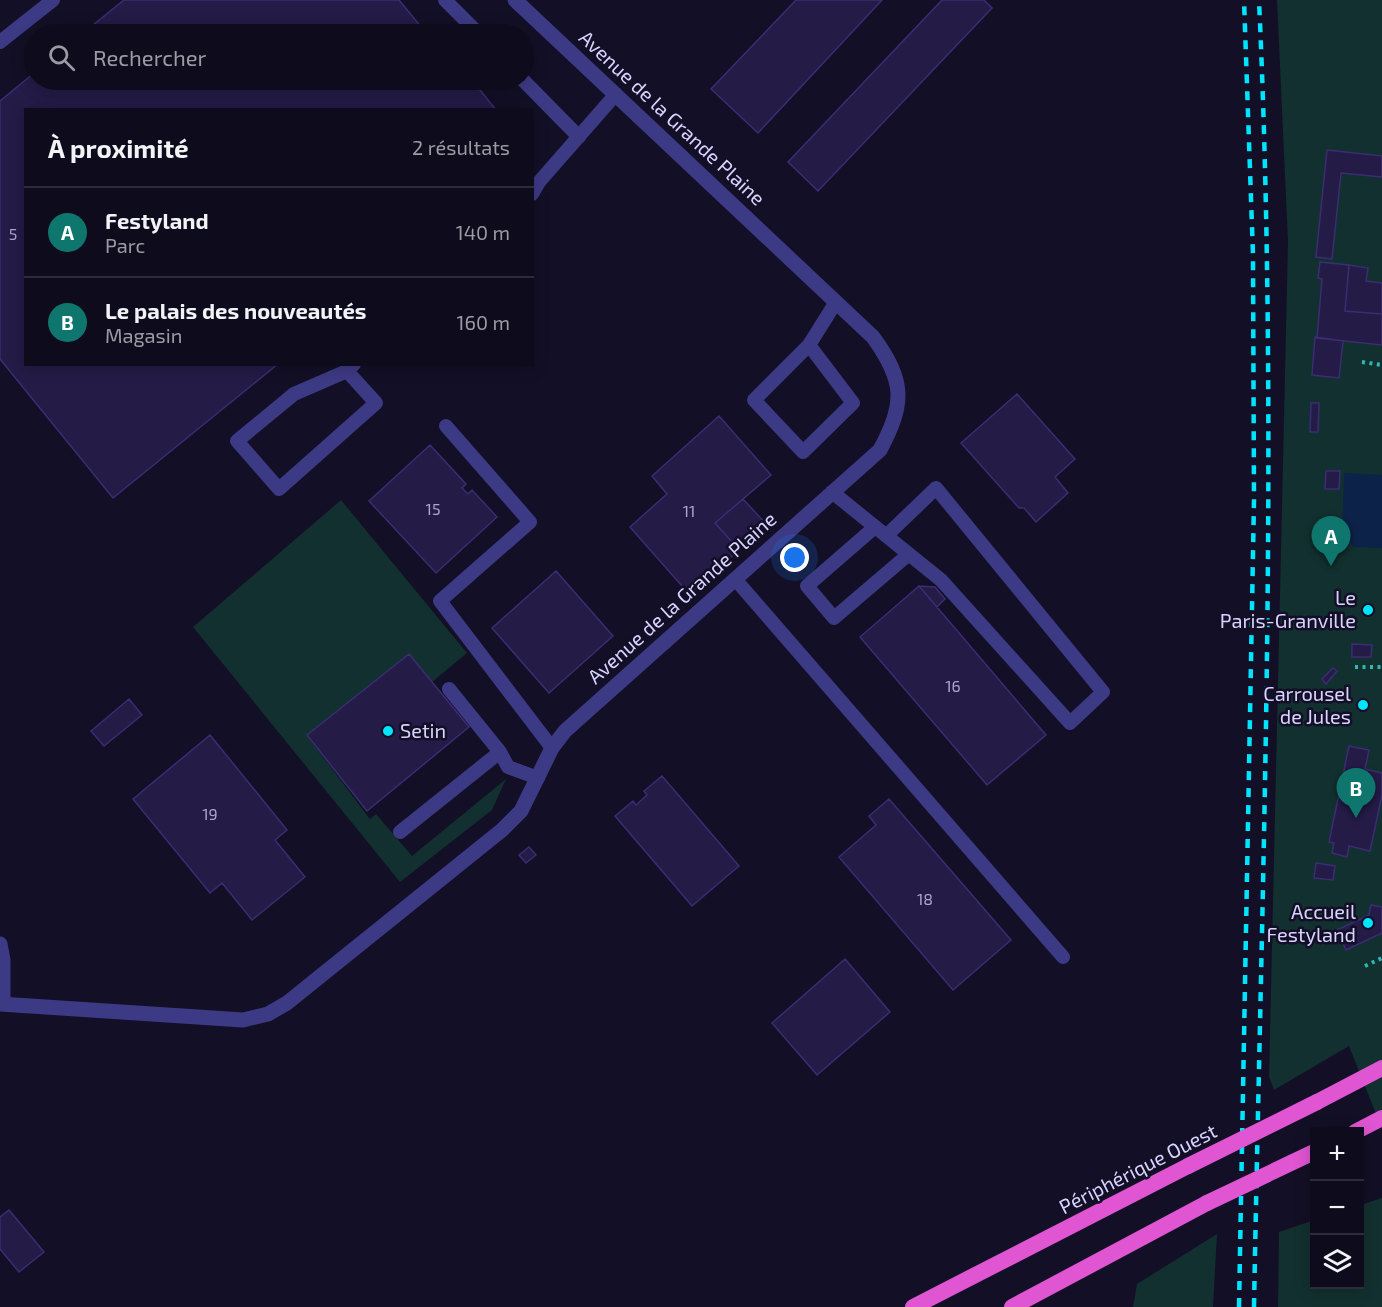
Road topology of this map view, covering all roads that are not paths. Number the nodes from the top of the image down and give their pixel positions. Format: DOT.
graph roads {
  1 [pos="53,0"];
  2 [pos="445,0"];
  3 [pos="514,0"];
  4 [pos="469,24"];
  5 [pos="0,42"];
  6 [pos="533,90"];
  7 [pos="616,94"];
  8 [pos="579,137"];
  9 [pos="534,191"];
  10 [pos="836,302"];
  11 [pos="809,345"];
  12 [pos="351,368"];
  13 [pos="446,426"];
  14 [pos="832,492"];
  15 [pos="875,527"];
  16 [pos="886,536"];
  17 [pos="909,554"];
  18 [pos="735,579"];
  19 [pos="449,689"];
  20 [pos="552,748"];
  21 [pos="500,752"];
  22 [pos="538,778"];
  23 [pos="400,832"];
  24 [pos="0,944"];
  25 [pos="1062,957"];
  26 [pos="1,1004"];
  27 [pos="1382,1068"];
  28 [pos="1382,1118"];
  29 [pos="1363,1127"];
  30 [pos="1310,1154"];
  31 [pos="913,1307"];
  32 [pos="1012,1307"];
  1 -- 5 [label="lane"];
  2 -- 4 [label="lane"];
  3 -- 7 [label="street, Avenue de la Grande Plaine"];
  6 -- 8 [label="lane"];
  7 -- 8 [label="lane"];
  7 -- 10 [label="street, Avenue de la Grande Plaine"];
  8 -- 9 [label="lane"];
  10 -- 11 [label="lane"];
  10 -- 14 [label="street, Avenue de la Grande Plaine"];
  11 -- 11 [label="lane"];
  12 -- 12 [label="lane"];
  13 -- 20 [label="lane"];
  14 -- 15 [label="lane"];
  14 -- 18 [label="street, Avenue de la Grande Plaine"];
  15 -- 16 [label="lane"];
  15 -- 17 [label="lane"];
  16 -- 17 [label="lane"];
  16 -- 17 [label="lane"];
  18 -- 20 [label="street, Avenue de la Grande Plaine"];
  18 -- 25 [label="lane"];
  19 -- 21 [label="lane"];
  20 -- 22 [label="street, Avenue de la Grande Plaine"];
  21 -- 22 [label="lane"];
  21 -- 23 [label="lane"];
  22 -- 26 [label="street, Avenue de la Grande Plaine"];
  24 -- 26 [label="street"];
  27 -- 31 [label="highway, Périphérique Ouest, bridge"];
  28 -- 29 [label="highway"];
  30 -- 32 [label="highway, bridge"];
}
